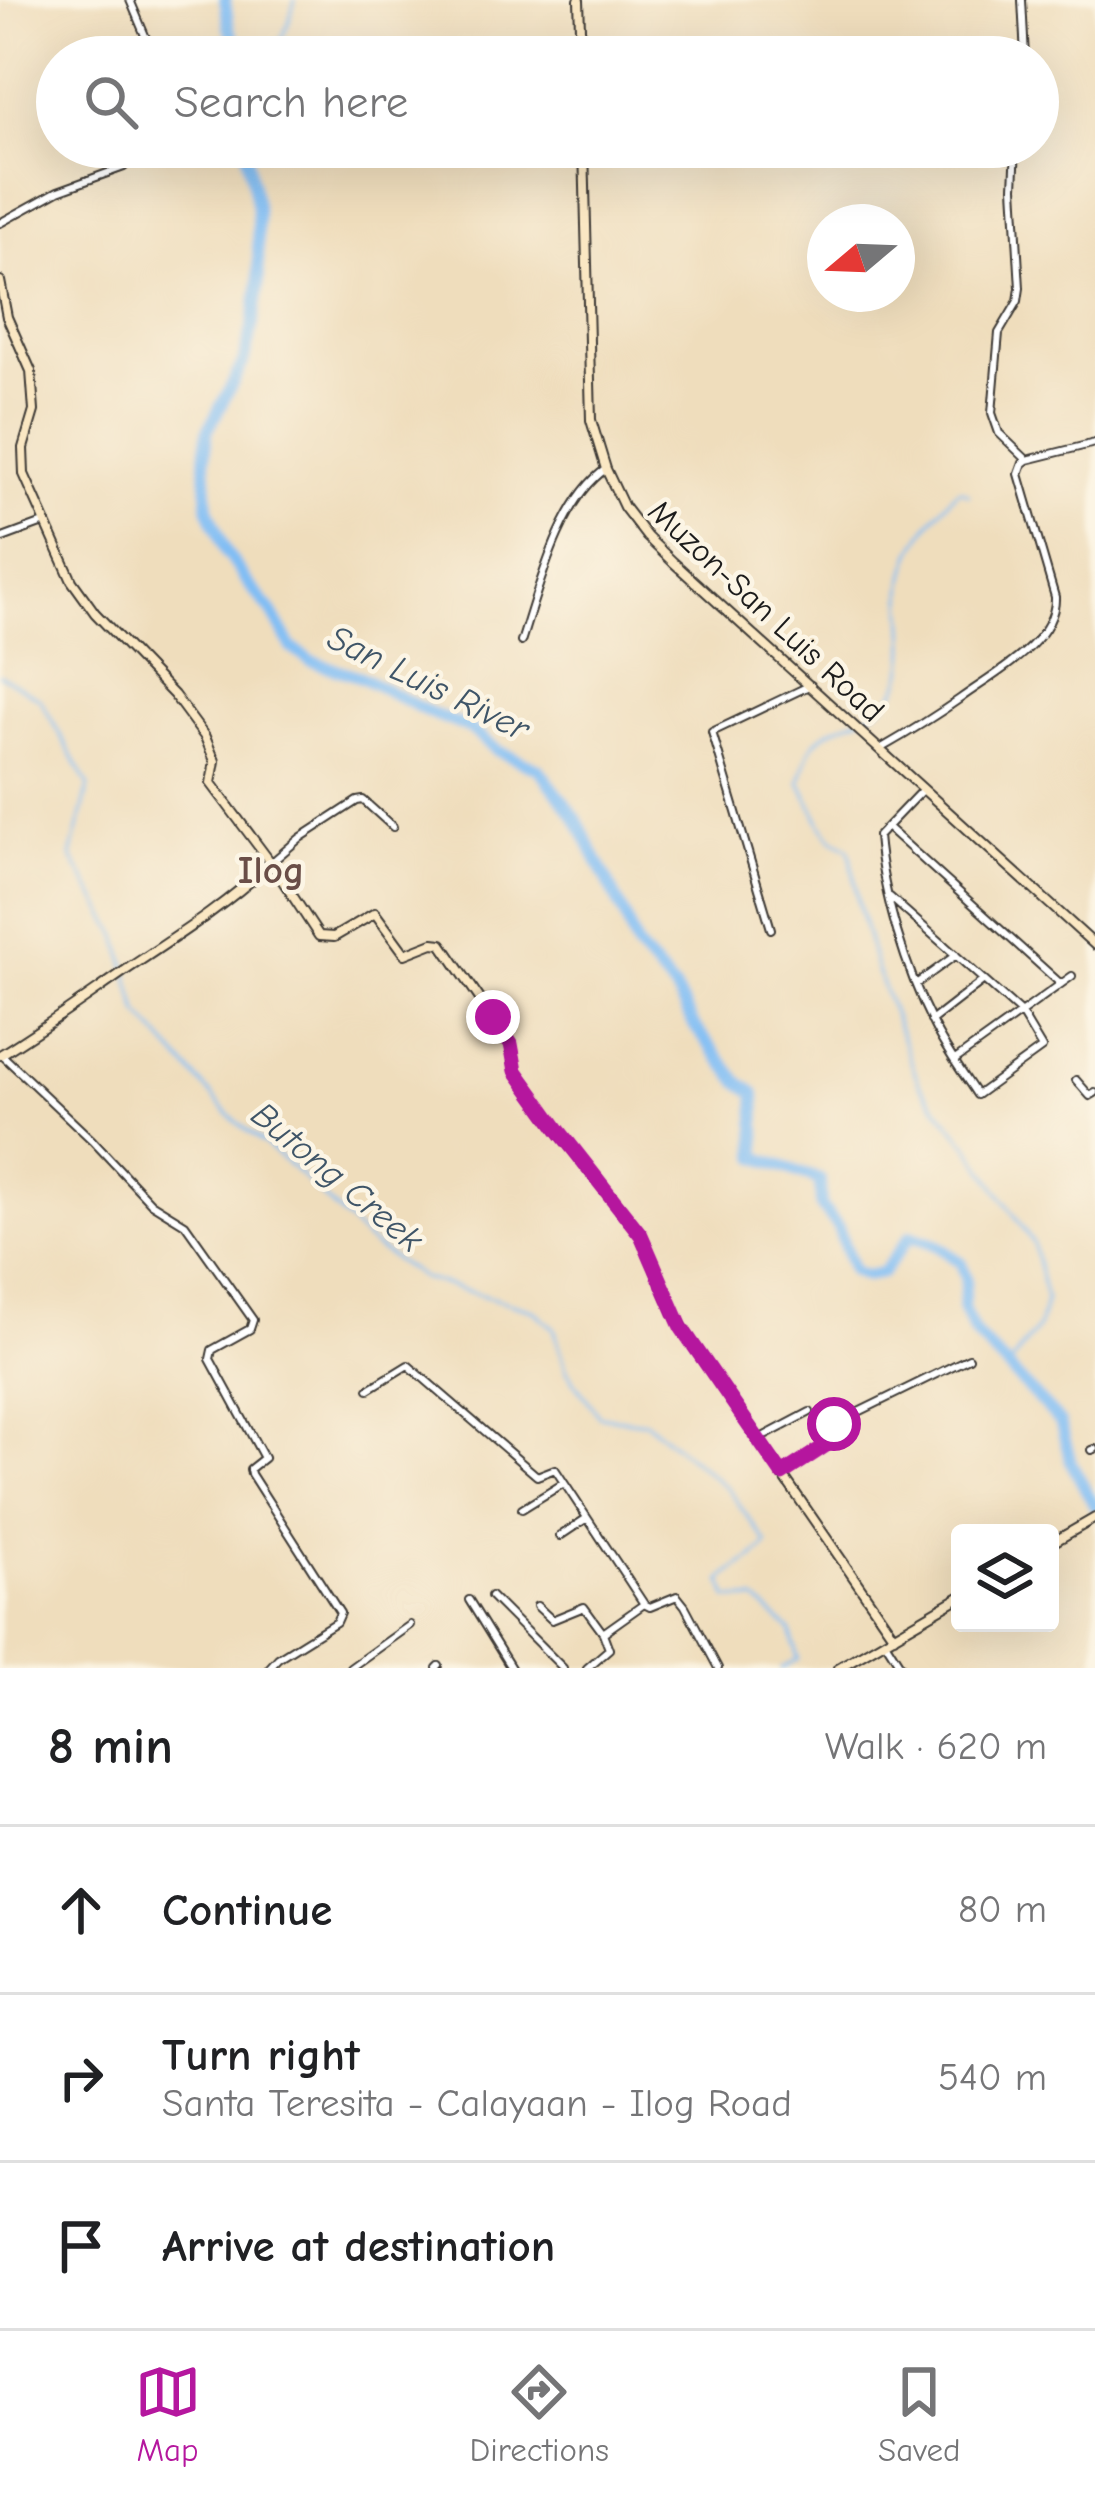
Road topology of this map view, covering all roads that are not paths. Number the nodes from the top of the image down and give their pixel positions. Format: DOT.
graph roads {
  1 [pos="130,0"];
  2 [pos="579,0"];
  3 [pos="1022,0"];
  4 [pos="145,36"];
  5 [pos="580,36"];
  6 [pos="1023,36"];
  7 [pos="121,168"];
  8 [pos="584,168"];
  9 [pos="1015,168"];
  10 [pos="0,223"];
  11 [pos="0,280"];
  12 [pos="1095,443"];
  13 [pos="1027,460"];
  14 [pos="606,469"];
  15 [pos="46,522"];
  16 [pos="0,538"];
  17 [pos="521,642"];
  18 [pos="811,685"];
  19 [pos="880,749"];
  20 [pos="923,789"];
  21 [pos="393,827"];
  22 [pos="887,827"];
  23 [pos="271,862"];
  24 [pos="890,897"];
  25 [pos="904,910"];
  26 [pos="895,920"];
  27 [pos="771,929"];
  28 [pos="1095,944"];
  29 [pos="956,956"];
  30 [pos="1072,976"];
  31 [pos="983,980"];
  32 [pos="916,984"];
  33 [pos="1061,984"];
  34 [pos="1021,1013"];
  35 [pos="931,1021"];
  36 [pos="1,1054"];
  37 [pos="955,1060"];
  38 [pos="1076,1080"];
  39 [pos="1095,1093"];
  40 [pos="968,1358"];
  41 [pos="369,1389"];
  42 [pos="810,1412"];
  43 [pos="757,1439"];
  44 [pos="782,1474"];
  45 [pos="564,1483"];
  46 [pos="522,1508"];
  47 [pos="588,1517"];
  48 [pos="1095,1518"];
  49 [pos="560,1536"];
  50 [pos="1059,1539"];
  51 [pos="491,1596"];
  52 [pos="470,1600"];
  53 [pos="951,1602"];
  54 [pos="644,1604"];
  55 [pos="537,1606"];
  56 [pos="410,1625"];
  57 [pos="603,1633"];
  58 [pos="890,1638"];
  59 [pos="841,1667"];
  60 [pos="269,1668"];
  61 [pos="350,1668"];
  62 [pos="511,1668"];
  63 [pos="563,1668"];
  64 [pos="586,1668"];
  65 [pos="718,1668"];
  66 [pos="902,1668"];
  1 -- 4 [label="street"];
  2 -- 5 [label="street"];
  3 -- 6 [label="street"];
  7 -- 10 [label="street"];
  8 -- 14 [label="street, Muzon-San Luis Road"];
  9 -- 13 [label="street"];
  11 -- 15 [label="street"];
  12 -- 13 [label="street"];
  13 -- 19 [label="street"];
  14 -- 17 [label="street"];
  14 -- 18 [label="street, Muzon-San Luis Road"];
  15 -- 16 [label="street"];
  15 -- 23 [label="street"];
  18 -- 19 [label="street, Muzon-San Luis Road"];
  18 -- 27 [label="street"];
  19 -- 20 [label="street, Muzon-San Luis Road"];
  20 -- 22 [label="street"];
  20 -- 28 [label="street, Muzon-San Luis Road"];
  21 -- 23 [label="street"];
  22 -- 24 [label="street"];
  22 -- 33 [label="street"];
  23 -- 36 [label="street"];
  23 -- 43 [label="street"];
  24 -- 25 [label="street"];
  24 -- 26 [label="street"];
  25 -- 26 [label="street"];
  25 -- 29 [label="street"];
  26 -- 32 [label="street"];
  29 -- 31 [label="street"];
  29 -- 32 [label="street"];
  30 -- 33 [label="street"];
  31 -- 34 [label="street"];
  31 -- 35 [label="street"];
  32 -- 35 [label="street"];
  33 -- 34 [label="street"];
  34 -- 37 [label="street"];
  34 -- 37 [label="street"];
  35 -- 37 [label="street"];
  36 -- 60 [label="street"];
  38 -- 39 [label="street"];
  40 -- 44 [label="street"];
  41 -- 45 [label="street"];
  42 -- 43 [label="street"];
  43 -- 44 [label="street"];
  44 -- 58 [label="street"];
  45 -- 46 [label="street"];
  45 -- 47 [label="street"];
  47 -- 49 [label="street"];
  47 -- 54 [label="street"];
  48 -- 50 [label="street"];
  51 -- 63 [label="street"];
  52 -- 62 [label="street"];
  53 -- 58 [label="street"];
  54 -- 57 [label="street"];
  54 -- 65 [label="street"];
  55 -- 57 [label="street"];
  56 -- 61 [label="street"];
  57 -- 64 [label="street"];
  58 -- 59 [label="street"];
  58 -- 66 [label="street"];
}
